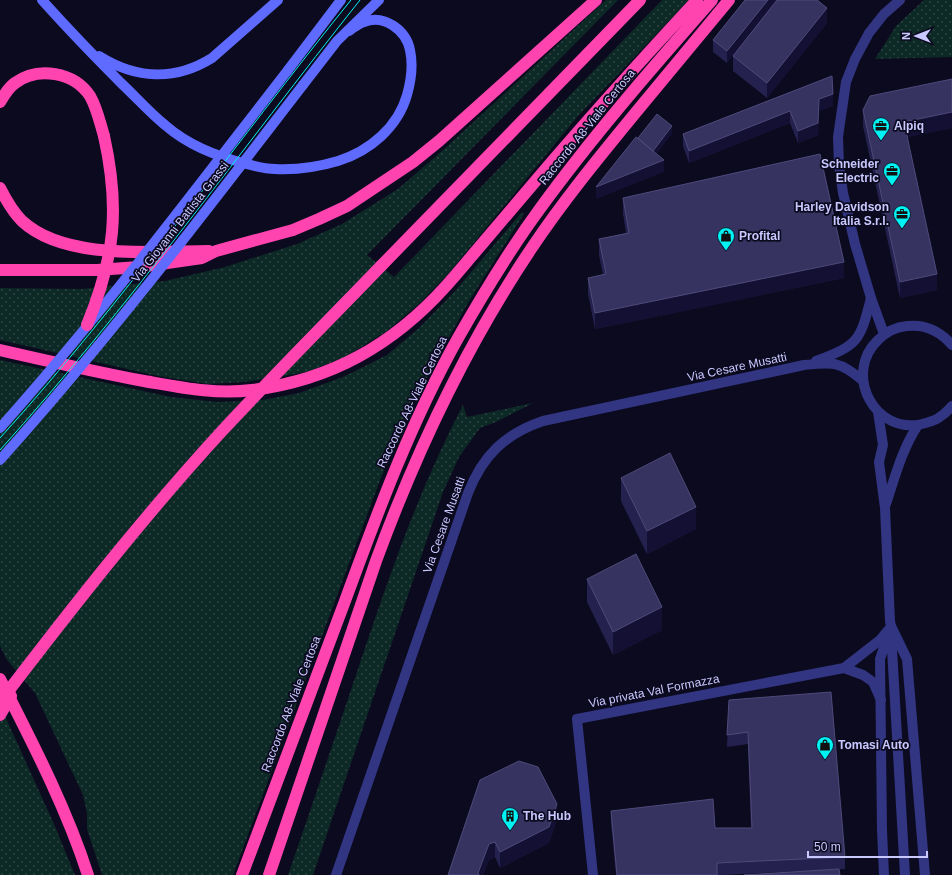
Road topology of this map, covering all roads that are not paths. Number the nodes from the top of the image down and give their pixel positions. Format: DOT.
graph roads {
  1 [pos="42,0"];
  2 [pos="278,0"];
  3 [pos="341,0"];
  4 [pos="379,0"];
  5 [pos="596,0"];
  6 [pos="640,0"];
  7 [pos="697,0"];
  8 [pos="712,0"];
  9 [pos="729,0"];
  10 [pos="900,0"];
  11 [pos="348,31"];
  12 [pos="81,43"];
  13 [pos="0,102"];
  14 [pos="0,188"];
  15 [pos="216,251"];
  16 [pos="0,270"];
  17 [pos="871,298"];
  18 [pos="87,325"];
  19 [pos="884,334"];
  20 [pos="952,345"];
  21 [pos="0,350"];
  22 [pos="804,365"];
  23 [pos="862,380"];
  24 [pos="952,406"];
  25 [pos="878,412"];
  26 [pos="918,425"];
  27 [pos="0,428"];
  28 [pos="0,460"];
  29 [pos="885,508"];
  30 [pos="891,626"];
  31 [pos="27,667"];
  32 [pos="844,668"];
  33 [pos="0,678"];
  34 [pos="881,701"];
  35 [pos="0,702"];
  36 [pos="0,715"];
  37 [pos="88,875"];
  38 [pos="242,875"];
  39 [pos="269,875"];
  40 [pos="336,875"];
  41 [pos="593,875"];
  42 [pos="884,875"];
  43 [pos="905,875"];
  44 [pos="925,875"];
  1 -- 12 [label="main road"];
  2 -- 12 [label="main road"];
  3 -- 18 [label="main road, Via Giovanni Battista Grassi, bridge"];
  4 -- 11 [label="main road, Via Giovanni Battista Grassi"];
  5 -- 15 [label="highway"];
  6 -- 31 [label="highway, bridge"];
  7 -- 21 [label="highway"];
  8 -- 38 [label="highway, Raccordo A8-Viale Certosa"];
  9 -- 39 [label="highway"];
  10 -- 17 [label="street"];
  11 -- 12 [label="main road"];
  11 -- 28 [label="main road, Via Giovanni Battista Grassi, bridge"];
  13 -- 18 [label="highway, bridge"];
  14 -- 15 [label="highway"];
  15 -- 16 [label="highway"];
  17 -- 19 [label="street"];
  17 -- 22 [label="street, Via Cesare Musatti"];
  18 -- 27 [label="main road, Via Giovanni Battista Grassi, bridge"];
  19 -- 20 [label="street"];
  19 -- 23 [label="street"];
  22 -- 23 [label="street, Via Cesare Musatti"];
  22 -- 40 [label="street, Via Cesare Musatti"];
  23 -- 25 [label="street"];
  24 -- 26 [label="street"];
  25 -- 26 [label="street"];
  25 -- 29 [label="street"];
  26 -- 29 [label="street"];
  29 -- 30 [label="street"];
  30 -- 32 [label="street, Via privata Val Formazza"];
  30 -- 34 [label="street"];
  30 -- 43 [label="street"];
  30 -- 44 [label="street"];
  31 -- 35 [label="highway, bridge"];
  31 -- 36 [label="highway, bridge"];
  32 -- 34 [label="street"];
  32 -- 41 [label="street, Via privata Val Formazza"];
  33 -- 37 [label="highway"];
  34 -- 42 [label="street"];
}
